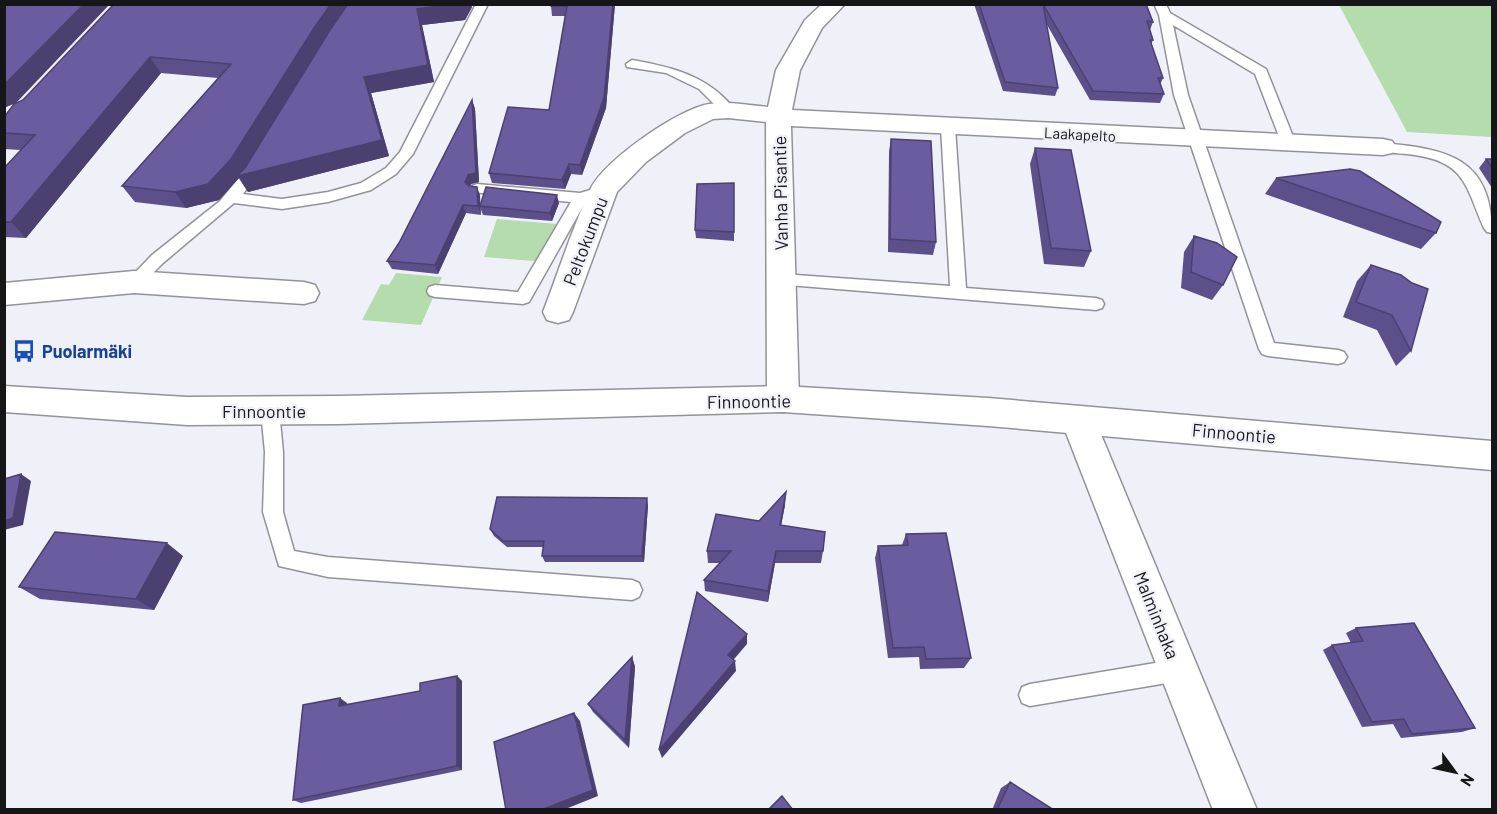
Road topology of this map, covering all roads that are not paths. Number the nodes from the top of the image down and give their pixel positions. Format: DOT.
graph roads {
  1 [pos="482,4"];
  2 [pos="835,4"];
  3 [pos="1162,10"];
  4 [pos="632,64"];
  5 [pos="728,110"];
  6 [pos="778,117"];
  7 [pos="948,127"];
  8 [pos="1196,140"];
  9 [pos="1289,144"];
  10 [pos="1383,147"];
  11 [pos="264,153"];
  12 [pos="477,189"];
  13 [pos="593,193"];
  14 [pos="232,198"];
  15 [pos="1491,222"];
  16 [pos="782,280"];
  17 [pos="134,282"];
  18 [pos="435,291"];
  19 [pos="304,293"];
  20 [pos="958,293"];
  21 [pos="4,294"];
  22 [pos="1096,304"];
  23 [pos="558,312"];
  24 [pos="1338,357"];
  25 [pos="4,399"];
  26 [pos="783,399"];
  27 [pos="270,411"];
  28 [pos="1078,420"];
  29 [pos="1492,456"];
  30 [pos="632,590"];
  31 [pos="1179,670"];
  32 [pos="1030,695"];
  33 [pos="1235,810"];
  1 -- 14 [label="lane"];
  2 -- 6 [label="street, Vanha Pisantie"];
  3 -- 8 [label="lane"];
  3 -- 9 [label="lane"];
  4 -- 5 [label="lane"];
  5 -- 6 [label="street, Peltokumpu"];
  5 -- 13 [label="street, Peltokumpu"];
  6 -- 7 [label="street, Laakapelto"];
  6 -- 16 [label="street, Vanha Pisantie"];
  7 -- 8 [label="street, Laakapelto"];
  7 -- 20 [label="lane"];
  8 -- 9 [label="street, Laakapelto"];
  8 -- 24 [label="lane"];
  9 -- 10 [label="street, Laakapelto"];
  10 -- 15 [label="lane"];
  11 -- 14 [label="lane"];
  12 -- 13 [label="lane"];
  13 -- 18 [label="lane"];
  13 -- 23 [label="street, Peltokumpu"];
  14 -- 17 [label="lane"];
  16 -- 20 [label="lane"];
  16 -- 26 [label="street, Vanha Pisantie"];
  17 -- 19 [label="street"];
  17 -- 21 [label="street"];
  20 -- 22 [label="lane"];
  25 -- 27 [label="street, Finnoontie"];
  26 -- 27 [label="street, Finnoontie"];
  26 -- 28 [label="street, Finnoontie"];
  27 -- 30 [label="lane"];
  28 -- 29 [label="street, Finnoontie"];
  28 -- 31 [label="street, Malminhaka"];
  31 -- 32 [label="lane"];
  31 -- 33 [label="street, Malminhaka"];
}
